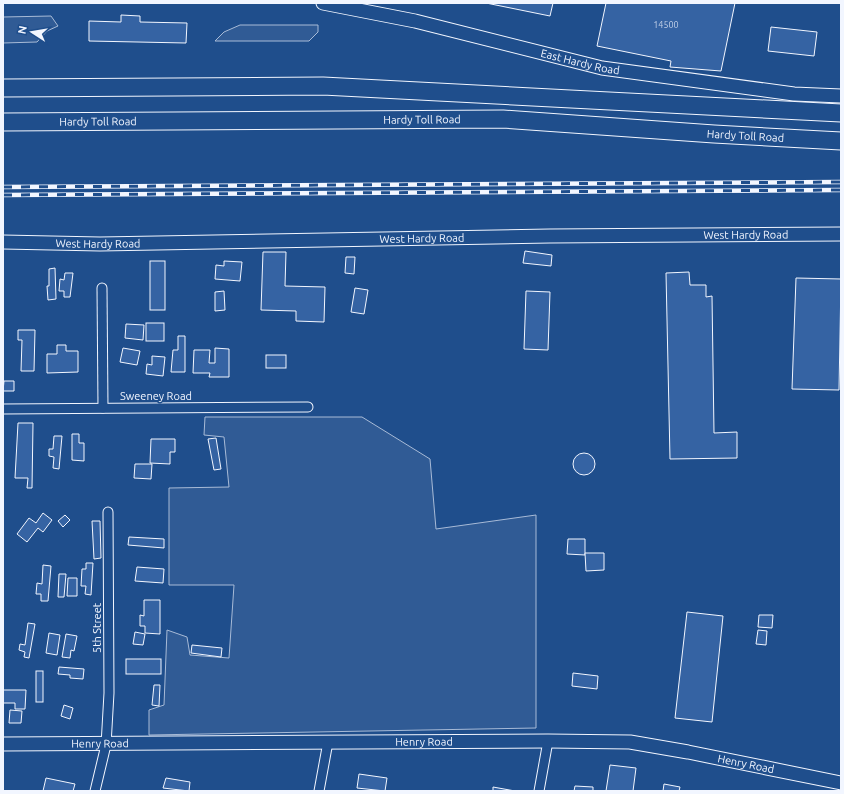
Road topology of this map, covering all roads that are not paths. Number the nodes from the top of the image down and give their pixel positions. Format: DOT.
graph roads {
  1 [pos="323,3"];
  2 [pos="3,88"];
  3 [pos="841,96"];
  4 [pos="841,113"];
  5 [pos="3,122"];
  6 [pos="841,141"];
  7 [pos="841,234"];
  8 [pos="3,242"];
  9 [pos="102,288"];
  10 [pos="308,407"];
  11 [pos="104,408"];
  12 [pos="3,409"];
  13 [pos="108,512"];
  14 [pos="548,740"];
  15 [pos="328,742"];
  16 [pos="3,744"];
  17 [pos="106,745"];
  18 [pos="841,783"];
  19 [pos="94,791"];
  20 [pos="319,791"];
  21 [pos="539,791"];
  1 -- 3 [label="main road, East Hardy Road"];
  2 -- 4 [label="highway"];
  5 -- 6 [label="highway, Hardy Toll Road"];
  7 -- 8 [label="main road, West Hardy Road"];
  9 -- 11 [label="street"];
  10 -- 11 [label="street, Sweeney Road"];
  11 -- 12 [label="street, Sweeney Road"];
  13 -- 17 [label="street, 5th Street"];
  14 -- 15 [label="main road, Henry Road"];
  14 -- 18 [label="main road, Henry Road"];
  14 -- 21 [label="street"];
  15 -- 17 [label="main road, Henry Road"];
  15 -- 20 [label="street"];
  16 -- 17 [label="main road, Henry Road"];
  17 -- 19 [label="street, 5th Street"];
}
